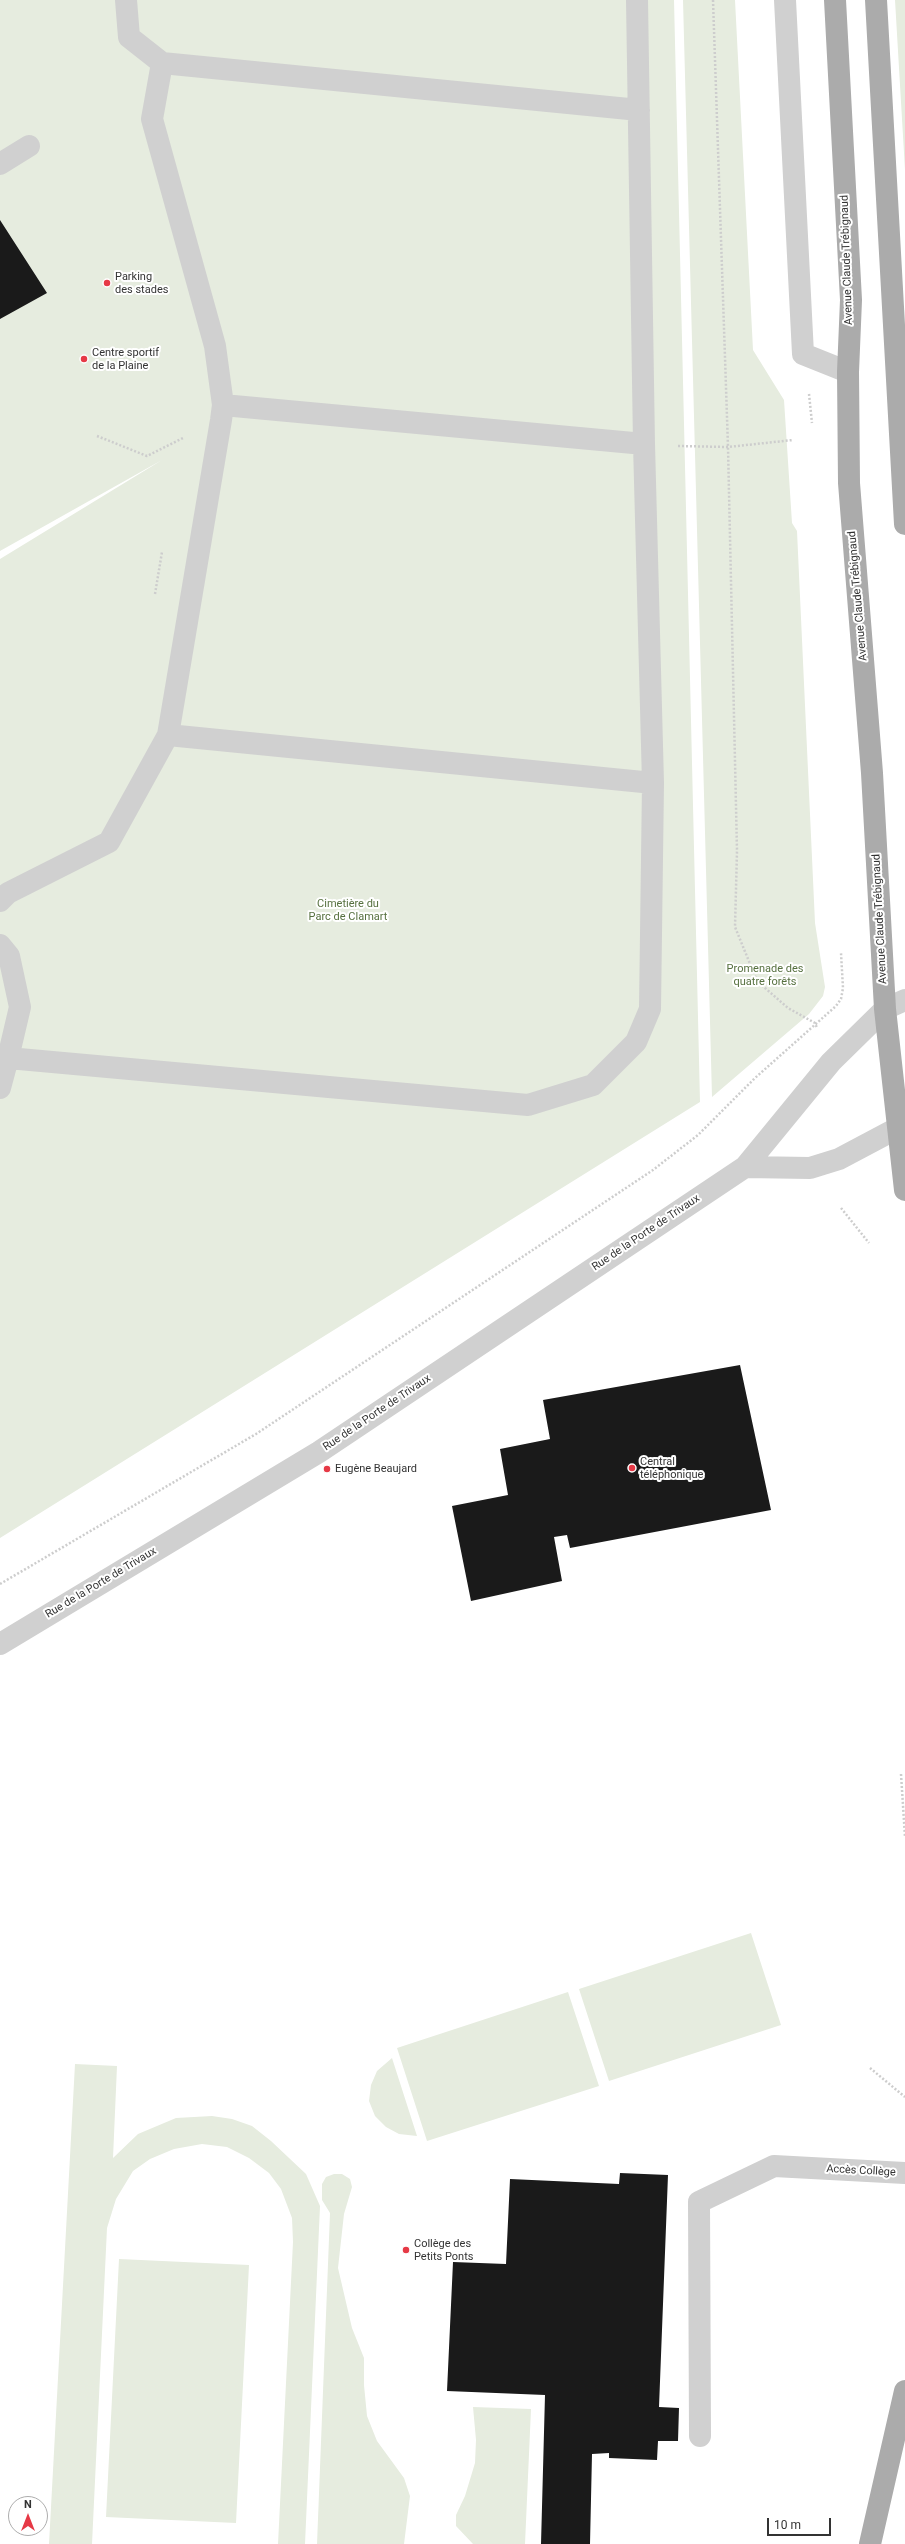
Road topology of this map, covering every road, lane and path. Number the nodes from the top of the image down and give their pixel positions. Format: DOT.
graph roads {
  1 [pos="126,0"];
  2 [pos="636,0"];
  3 [pos="713,0"];
  4 [pos="785,0"];
  5 [pos="835,0"];
  6 [pos="876,0"];
  7 [pos="162,63"];
  8 [pos="639,110"];
  9 [pos="29,146"];
  10 [pos="0,164"];
  11 [pos="803,354"];
  12 [pos="848,372"];
  13 [pos="222,412"];
  14 [pos="812,430"];
  15 [pos="97,436"];
  16 [pos="793,440"];
  17 [pos="644,444"];
  18 [pos="728,447"];
  19 [pos="905,524"];
  20 [pos="168,735"];
  21 [pos="654,783"];
  22 [pos="0,901"];
  23 [pos="0,945"];
  24 [pos="841,953"];
  25 [pos="905,1000"];
  26 [pos="885,1009"];
  27 [pos="815,1023"];
  28 [pos="820,1034"];
  29 [pos="8,1058"];
  30 [pos="0,1088"];
  31 [pos="901,1127"];
  32 [pos="745,1167"];
  33 [pos="905,1190"];
  34 [pos="841,1208"];
  35 [pos="869,1243"];
  36 [pos="0,1584"];
  37 [pos="0,1644"];
  38 [pos="901,1774"];
  39 [pos="905,1837"];
  40 [pos="870,2068"];
  41 [pos="905,2097"];
  42 [pos="905,2173"];
  43 [pos="905,2391"];
  44 [pos="700,2436"];
  45 [pos="870,2544"];
  1 -- 7 [label="street"];
  2 -- 8 [label="street"];
  3 -- 18 [label="path"];
  4 -- 11 [label="street"];
  5 -- 12 [label="main road, Avenue Claude Trébignaud"];
  6 -- 19 [label="main road"];
  7 -- 8 [label="street"];
  7 -- 13 [label="street"];
  8 -- 17 [label="street"];
  9 -- 10 [label="street"];
  11 -- 12 [label="street"];
  11 -- 14 [label="path"];
  12 -- 26 [label="main road, Avenue Claude Trébignaud"];
  13 -- 15 [label="path"];
  13 -- 17 [label="street"];
  13 -- 20 [label="street"];
  16 -- 18 [label="path"];
  17 -- 18 [label="path"];
  17 -- 21 [label="street"];
  18 -- 27 [label="path"];
  20 -- 21 [label="street"];
  20 -- 22 [label="street"];
  21 -- 29 [label="street"];
  23 -- 29 [label="street"];
  24 -- 27 [label="path"];
  25 -- 26 [label="street, Rue de la Porte de Trivaux"];
  26 -- 31 [label="main road, Avenue Claude Trébignaud"];
  26 -- 32 [label="street, Rue de la Porte de Trivaux"];
  27 -- 28 [label="path"];
  27 -- 36 [label="path"];
  29 -- 30 [label="street"];
  31 -- 32 [label="street"];
  31 -- 33 [label="main road, Avenue Claude Trébignaud"];
  32 -- 37 [label="street, Rue de la Porte de Trivaux"];
  34 -- 35 [label="path"];
  38 -- 39 [label="path"];
  40 -- 41 [label="path"];
  42 -- 44 [label="street, Accès Collège"];
  43 -- 45 [label="main road"];
}
